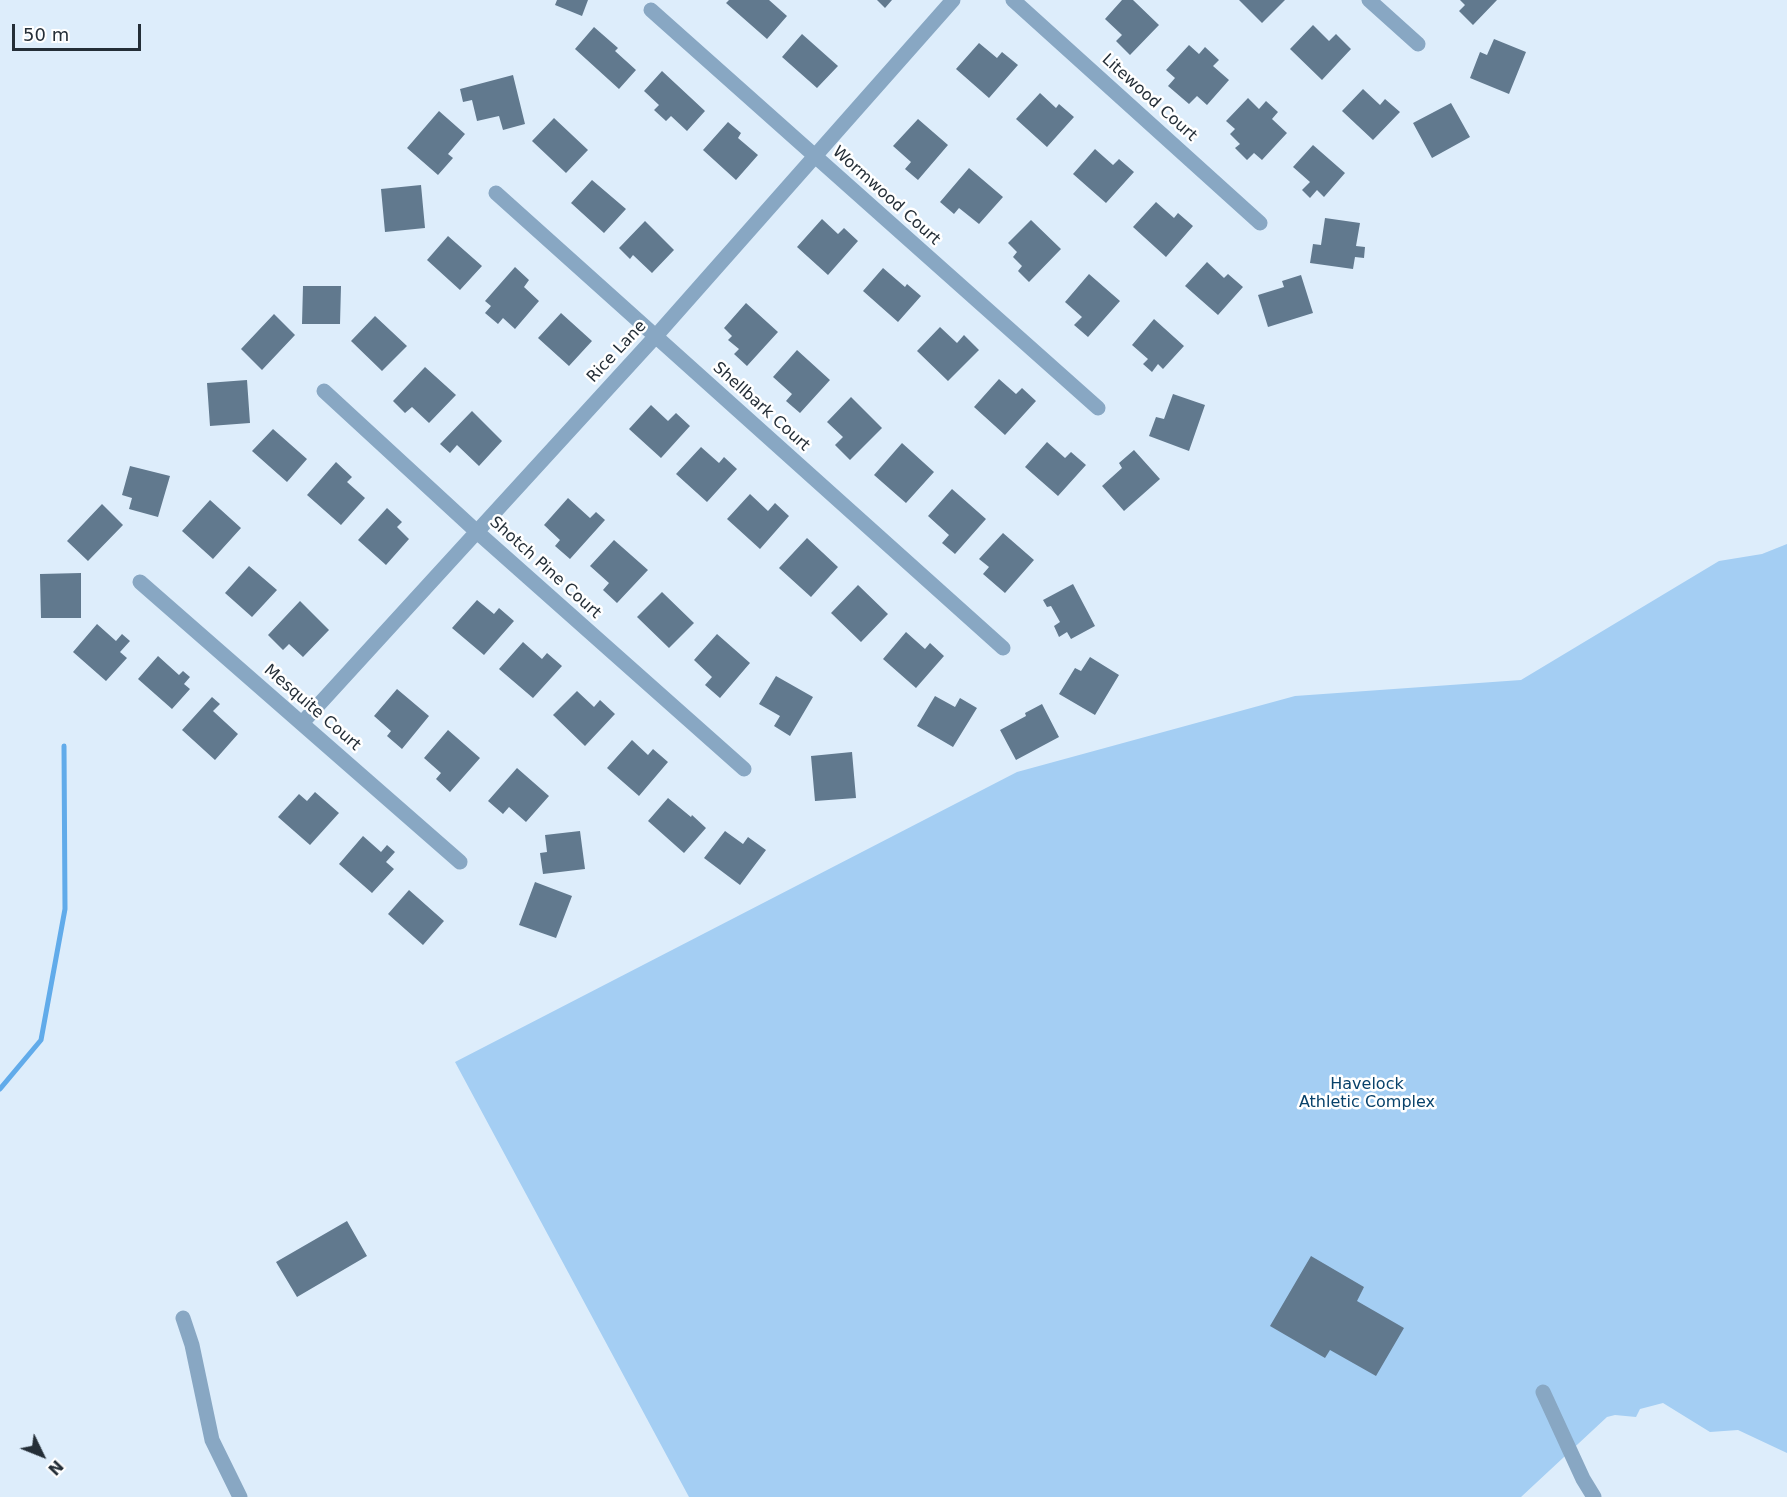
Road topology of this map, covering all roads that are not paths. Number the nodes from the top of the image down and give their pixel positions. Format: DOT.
graph roads {
  1 [pos="953,0"];
  2 [pos="1013,0"];
  3 [pos="1369,0"];
  4 [pos="651,10"];
  5 [pos="1418,44"];
  6 [pos="815,157"];
  7 [pos="496,193"];
  8 [pos="1260,223"];
  9 [pos="655,337"];
  10 [pos="324,391"];
  11 [pos="1098,408"];
  12 [pos="476,531"];
  13 [pos="140,582"];
  14 [pos="1003,648"];
  15 [pos="302,723"];
  16 [pos="744,770"];
  17 [pos="460,862"];
  18 [pos="183,1318"];
  19 [pos="1543,1392"];
  20 [pos="240,1497"];
  21 [pos="1594,1497"];
  1 -- 6 [label="street, Rice Lane"];
  2 -- 8 [label="street, Litewood Court"];
  3 -- 5 [label="street"];
  4 -- 6 [label="street, Wormwood Court"];
  6 -- 9 [label="street, Rice Lane"];
  6 -- 11 [label="street, Wormwood Court"];
  7 -- 9 [label="street, Shellbark Court"];
  9 -- 12 [label="street, Rice Lane"];
  9 -- 14 [label="street, Shellbark Court"];
  10 -- 12 [label="street, Shotch Pine Court"];
  12 -- 15 [label="street, Rice Lane"];
  12 -- 16 [label="street, Shotch Pine Court"];
  13 -- 15 [label="street, Mesquite Court"];
  15 -- 17 [label="street, Mesquite Court"];
  18 -- 20 [label="street"];
  19 -- 21 [label="street"];
}
